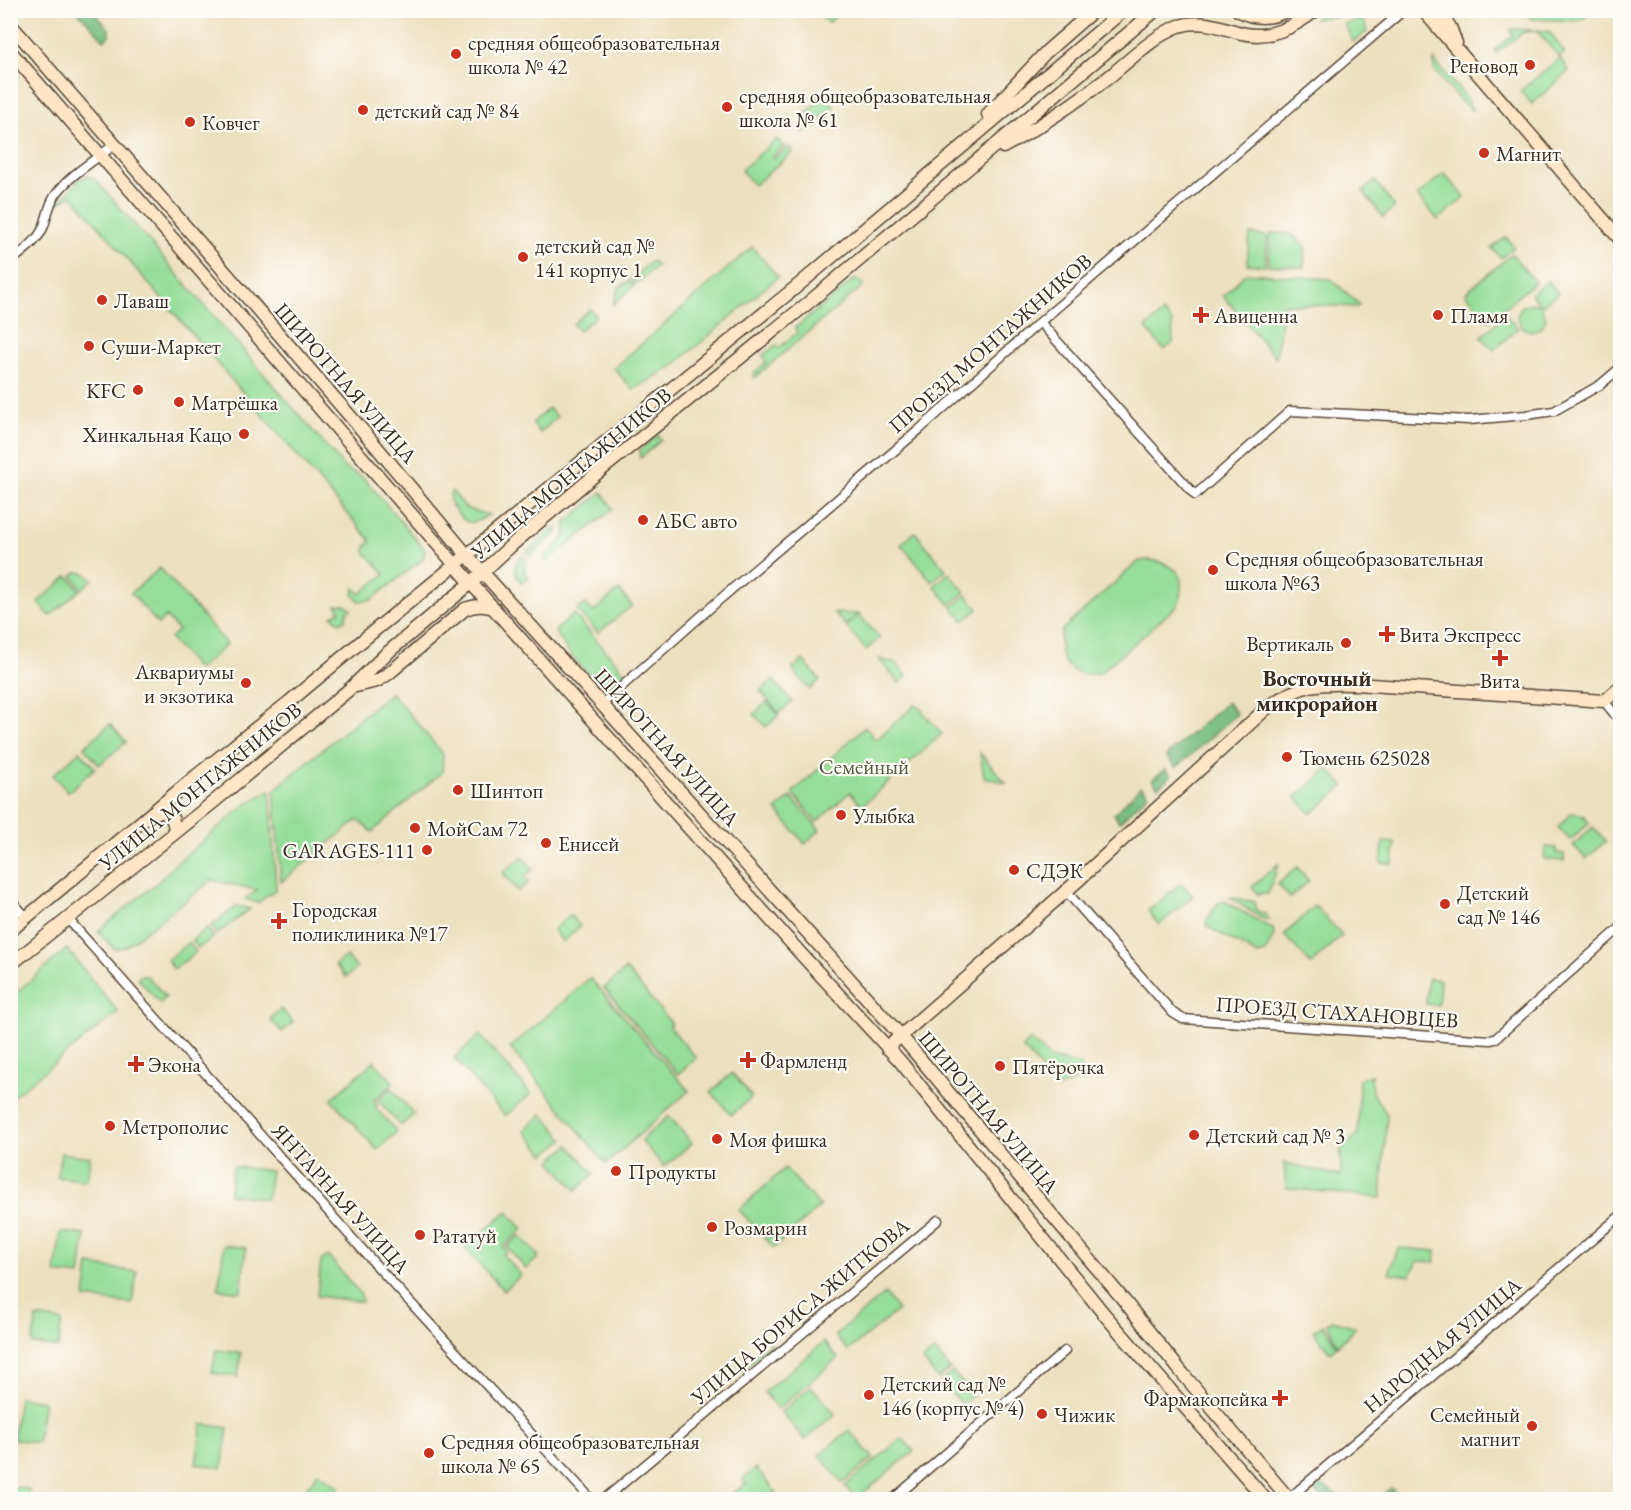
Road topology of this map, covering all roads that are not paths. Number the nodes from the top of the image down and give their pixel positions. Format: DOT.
graph roads {
  1 [pos="1094,10"];
  2 [pos="1124,10"];
  3 [pos="1156,10"];
  4 [pos="1238,10"];
  5 [pos="1288,10"];
  6 [pos="1316,10"];
  7 [pos="1404,10"];
  8 [pos="1423,10"];
  9 [pos="1438,10"];
  10 [pos="10,24"];
  11 [pos="1459,50"];
  12 [pos="10,51"];
  13 [pos="114,145"];
  14 [pos="101,155"];
  15 [pos="980,159"];
  16 [pos="927,175"];
  17 [pos="1620,239"];
  18 [pos="10,262"];
  19 [pos="1040,322"];
  20 [pos="1620,368"];
  21 [pos="467,555"];
  22 [pos="456,565"];
  23 [pos="483,572"];
  24 [pos="471,583"];
  25 [pos="494,608"];
  26 [pos="351,688"];
  27 [pos="1620,688"];
  28 [pos="1604,701"];
  29 [pos="602,704"];
  30 [pos="1620,721"];
  31 [pos="153,812"];
  32 [pos="701,814"];
  33 [pos="687,825"];
  34 [pos="172,835"];
  35 [pos="729,846"];
  36 [pos="716,858"];
  37 [pos="1066,891"];
  38 [pos="10,899"];
  39 [pos="26,917"];
  40 [pos="67,918"];
  41 [pos="1620,928"];
  42 [pos="10,931"];
  43 [pos="10,965"];
  44 [pos="901,1036"];
  45 [pos="888,1048"];
  46 [pos="1620,1216"];
  47 [pos="938,1220"];
  48 [pos="1095,1266"];
  49 [pos="1078,1281"];
  50 [pos="1122,1298"];
  51 [pos="1104,1314"];
  52 [pos="1065,1351"];
  53 [pos="1288,1499"];
  54 [pos="592,1500"];
  55 [pos="603,1500"];
  56 [pos="892,1500"];
  57 [pos="1266,1500"];
  1 -- 16 [label="main road"];
  2 -- 16 [label="main road, УЛИЦА МОНТАЖНИКОВ"];
  3 -- 15 [label="main road, УЛИЦА МОНТАЖНИКОВ"];
  4 -- 5 [label="main road"];
  6 -- 15 [label="main road"];
  7 -- 19 [label="street, ПРОЕЗД МОНТАЖНИКОВ"];
  8 -- 11 [label="main road"];
  9 -- 11 [label="main road"];
  10 -- 13 [label="main road, ШИРОТНАЯ УЛИЦА"];
  11 -- 17 [label="main road"];
  12 -- 14 [label="main road, ШИРОТНАЯ УЛИЦА"];
  13 -- 14 [label="street"];
  13 -- 21 [label="main road, ШИРОТНАЯ УЛИЦА"];
  14 -- 18 [label="street"];
  14 -- 22 [label="main road, ШИРОТНАЯ УЛИЦА"];
  15 -- 23 [label="main road, УЛИЦА МОНТАЖНИКОВ"];
  16 -- 21 [label="main road, УЛИЦА МОНТАЖНИКОВ"];
  19 -- 20 [label="street"];
  19 -- 29 [label="street, ПРОЕЗД МОНТАЖНИКОВ"];
  21 -- 22 [label="main road, УЛИЦА МОНТАЖНИКОВ"];
  21 -- 23 [label="main road, ШИРОТНАЯ УЛИЦА"];
  22 -- 24 [label="main road, ШИРОТНАЯ УЛИЦА"];
  22 -- 31 [label="main road, УЛИЦА МОНТАЖНИКОВ"];
  23 -- 24 [label="main road, УЛИЦА МОНТАЖНИКОВ"];
  23 -- 29 [label="main road, ШИРОТНАЯ УЛИЦА"];
  24 -- 25 [label="main road, ШИРОТНАЯ УЛИЦА"];
  24 -- 26 [label="main road, УЛИЦА МОНТАЖНИКОВ"];
  25 -- 26 [label="main road"];
  25 -- 33 [label="main road, ШИРОТНАЯ УЛИЦА"];
  26 -- 34 [label="main road, УЛИЦА МОНТАЖНИКОВ"];
  27 -- 28 [label="main road"];
  28 -- 30 [label="street"];
  28 -- 37 [label="main road"];
  29 -- 32 [label="main road, ШИРОТНАЯ УЛИЦА"];
  31 -- 34 [label="main road"];
  31 -- 39 [label="main road, УЛИЦА МОНТАЖНИКОВ"];
  32 -- 33 [label="main road"];
  32 -- 35 [label="main road, ШИРОТНАЯ УЛИЦА"];
  33 -- 36 [label="main road, ШИРОТНАЯ УЛИЦА"];
  34 -- 40 [label="main road, УЛИЦА МОНТАЖНИКОВ"];
  35 -- 36 [label="main road"];
  35 -- 44 [label="main road, ШИРОТНАЯ УЛИЦА"];
  36 -- 45 [label="main road, ШИРОТНАЯ УЛИЦА"];
  37 -- 41 [label="street, ПРОЕЗД СТАХАНОВЦЕВ"];
  37 -- 44 [label="main road"];
  38 -- 39 [label="street"];
  39 -- 42 [label="main road, УЛИЦА МОНТАЖНИКОВ"];
  40 -- 43 [label="main road, УЛИЦА МОНТАЖНИКОВ"];
  40 -- 54 [label="street, ЯНТАРНАЯ УЛИЦА"];
  44 -- 45 [label="main road"];
  44 -- 48 [label="main road, ШИРОТНАЯ УЛИЦА"];
  45 -- 49 [label="main road, ШИРОТНАЯ УЛИЦА"];
  46 -- 53 [label="street, НАРОДНАЯ УЛИЦА"];
  47 -- 55 [label="street, УЛИЦА БОРИСА ЖИТКОВА"];
  48 -- 49 [label="main road"];
  48 -- 50 [label="main road, ШИРОТНАЯ УЛИЦА"];
  49 -- 51 [label="main road, ШИРОТНАЯ УЛИЦА"];
  50 -- 51 [label="main road"];
  50 -- 53 [label="main road, ШИРОТНАЯ УЛИЦА"];
  51 -- 57 [label="main road, ШИРОТНАЯ УЛИЦА"];
  52 -- 56 [label="street"];
}
